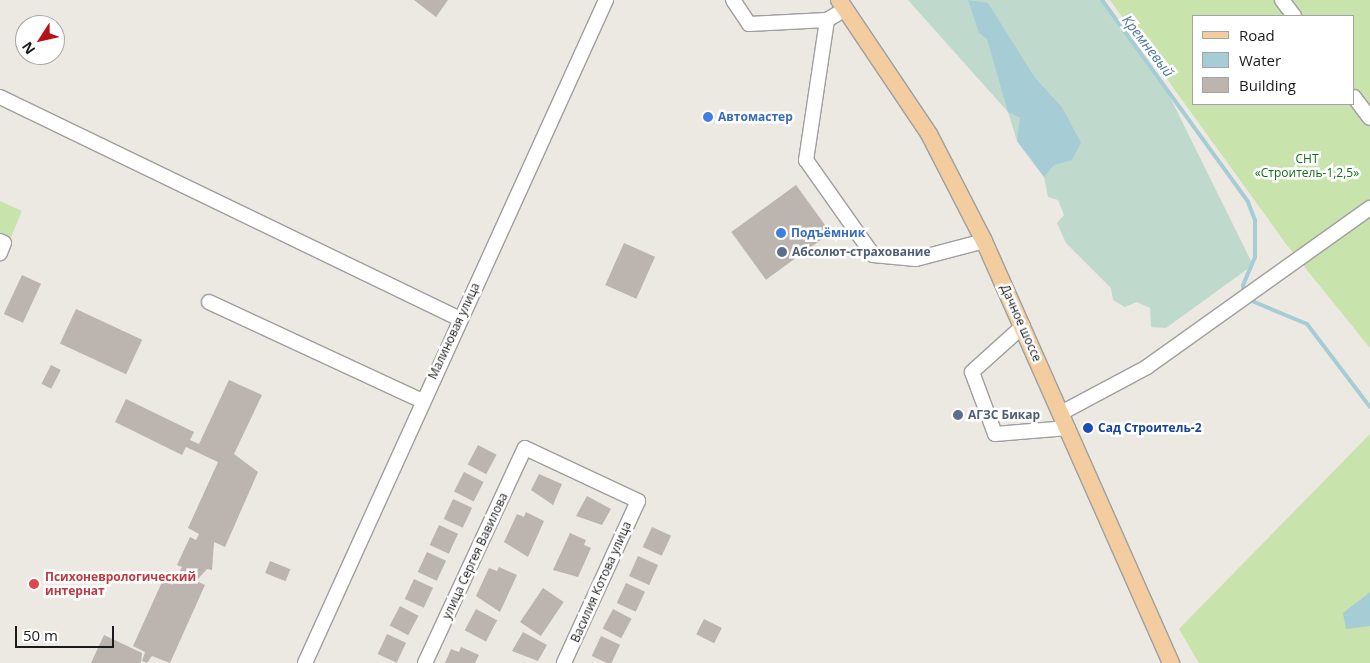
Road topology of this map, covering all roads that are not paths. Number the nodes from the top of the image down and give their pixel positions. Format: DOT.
graph roads {
  1 [pos="606,0"];
  2 [pos="733,0"];
  3 [pos="1282,0"];
  4 [pos="842,4"];
  5 [pos="1293,15"];
  6 [pos="827,20"];
  7 [pos="0,97"];
  8 [pos="1355,97"];
  9 [pos="1370,118"];
  10 [pos="1370,208"];
  11 [pos="0,241"];
  12 [pos="984,241"];
  13 [pos="0,253"];
  14 [pos="208,302"];
  15 [pos="460,319"];
  16 [pos="1022,326"];
  17 [pos="422,401"];
  18 [pos="1064,421"];
  19 [pos="525,448"];
  20 [pos="304,663"];
  21 [pos="425,663"];
  22 [pos="564,663"];
  23 [pos="1171,663"];
  1 -- 15 [label="street, Малиновая улица"];
  2 -- 6 [label="street"];
  3 -- 5 [label="street"];
  4 -- 6 [label="street"];
  4 -- 12 [label="main road, Дачное шоссе"];
  6 -- 12 [label="street"];
  7 -- 15 [label="street"];
  8 -- 9 [label="street"];
  10 -- 18 [label="street"];
  11 -- 13 [label="street"];
  12 -- 16 [label="main road, Дачное шоссе"];
  14 -- 17 [label="street"];
  15 -- 17 [label="street, Малиновая улица"];
  16 -- 18 [label="main road, Дачное шоссе"];
  16 -- 18 [label="street"];
  17 -- 20 [label="street, Малиновая улица"];
  18 -- 23 [label="main road, Дачное шоссе"];
  19 -- 21 [label="street, улица Сергея Вавилова"];
  19 -- 22 [label="street, Василия Котова улица"];
}
